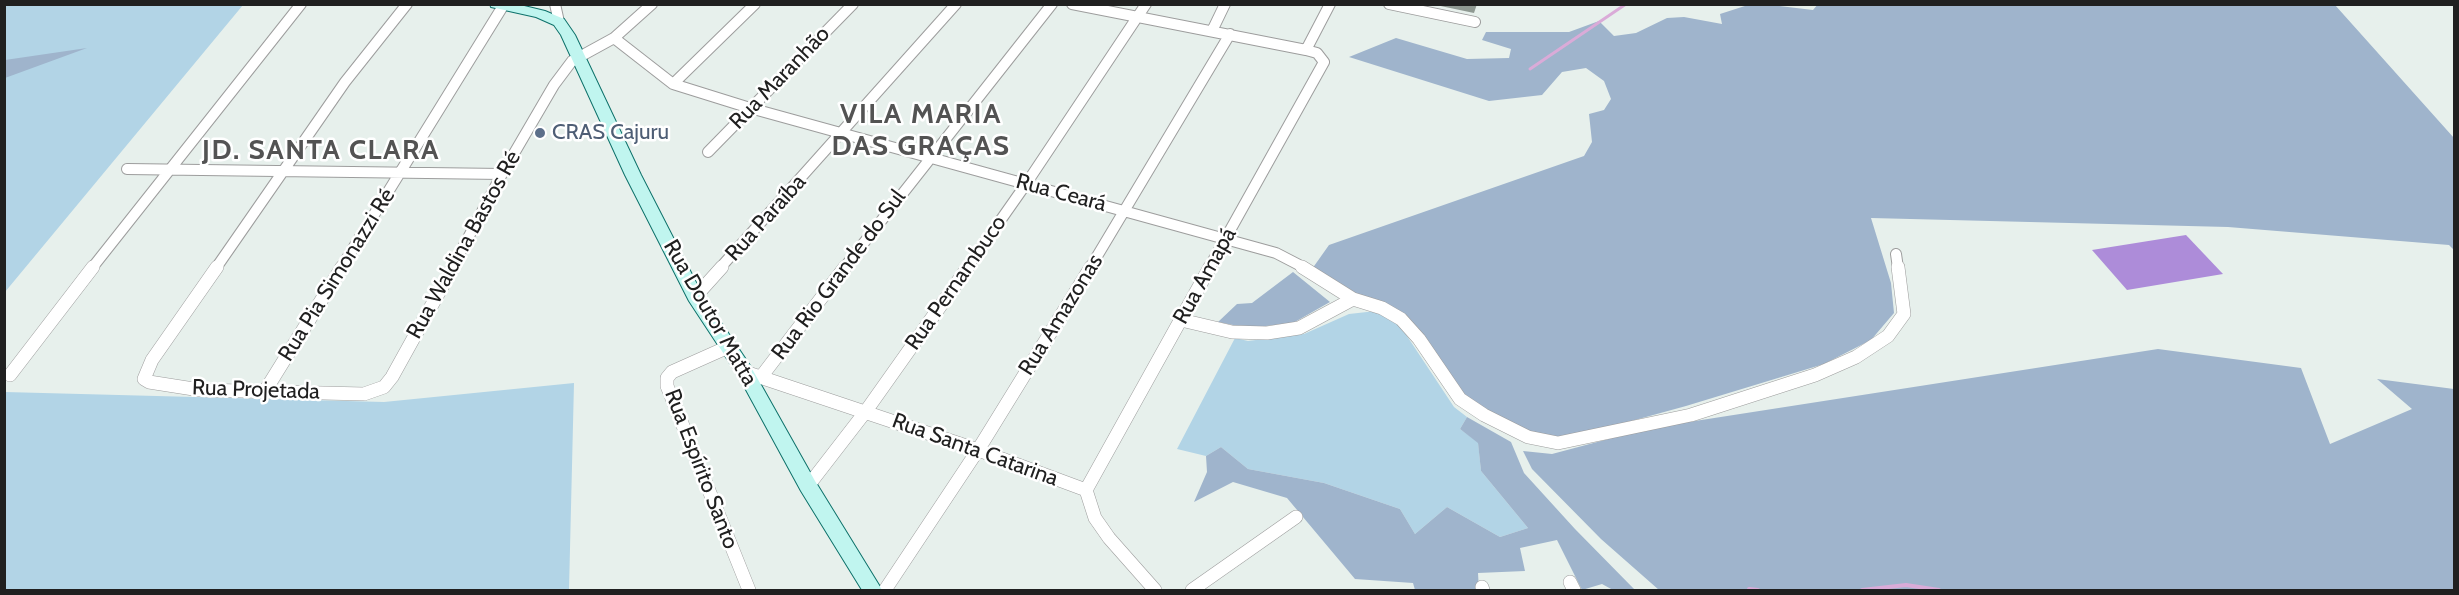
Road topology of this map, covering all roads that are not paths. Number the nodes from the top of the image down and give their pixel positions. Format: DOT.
graph roads {
  1 [pos="301,4"];
  2 [pos="406,4"];
  3 [pos="555,4"];
  4 [pos="652,4"];
  5 [pos="755,4"];
  6 [pos="853,4"];
  7 [pos="956,4"];
  8 [pos="1052,4"];
  9 [pos="1072,4"];
  10 [pos="1146,4"];
  11 [pos="1225,4"];
  12 [pos="1330,4"];
  13 [pos="1389,4"];
  14 [pos="499,5"];
  15 [pos="1139,17"];
  16 [pos="559,22"];
  17 [pos="1475,22"];
  18 [pos="1212,31"];
  19 [pos="1230,34"];
  20 [pos="614,38"];
  21 [pos="1306,50"];
  22 [pos="578,58"];
  23 [pos="673,84"];
  24 [pos="750,108"];
  25 [pos="840,132"];
  26 [pos="708,152"];
  27 [pos="929,158"];
  28 [pos="128,169"];
  29 [pos="168,170"];
  30 [pos="284,171"];
  31 [pos="400,173"];
  32 [pos="502,174"];
  33 [pos="1026,184"];
  34 [pos="1125,211"];
  35 [pos="1226,238"];
  36 [pos="1896,254"];
  37 [pos="695,297"];
  38 [pos="1353,298"];
  39 [pos="1181,320"];
  40 [pos="728,347"];
  41 [pos="10,375"];
  42 [pos="753,375"];
  43 [pos="265,391"];
  44 [pos="364,394"];
  45 [pos="866,411"];
  46 [pos="978,450"];
  47 [pos="808,486"];
  48 [pos="1086,490"];
  49 [pos="1296,517"];
  50 [pos="749,591"];
  51 [pos="872,591"];
  52 [pos="885,591"];
  53 [pos="1155,591"];
  54 [pos="1192,591"];
  1 -- 29 [label="street"];
  2 -- 30 [label="street"];
  3 -- 16 [label="street"];
  4 -- 20 [label="street, Rua Waldina Bastos Ré"];
  5 -- 23 [label="street"];
  6 -- 24 [label="street, Rua Maranhão"];
  7 -- 25 [label="street, Rua Paraíba"];
  8 -- 27 [label="street, Rua Rio Grande do Sul"];
  9 -- 15 [label="street"];
  10 -- 15 [label="street, Rua Pernambuco"];
  11 -- 18 [label="street"];
  12 -- 21 [label="street"];
  13 -- 17 [label="street"];
  14 -- 16 [label="street"];
  14 -- 31 [label="street, Rua Pia Simonazzi Ré"];
  15 -- 18 [label="street"];
  15 -- 33 [label="street, Rua Pernambuco"];
  16 -- 22 [label="street, Rua Doutor Matta"];
  18 -- 19 [label="street"];
  19 -- 21 [label="street"];
  19 -- 34 [label="street, Rua Amazonas"];
  20 -- 22 [label="street, Rua Waldina Bastos Ré"];
  20 -- 23 [label="street"];
  21 -- 35 [label="street, Rua Amapá"];
  22 -- 32 [label="street, Rua Waldina Bastos Ré"];
  22 -- 37 [label="street, Rua Doutor Matta"];
  23 -- 24 [label="street, Rua Ceará"];
  24 -- 25 [label="street, Rua Ceará"];
  24 -- 26 [label="street, Rua Maranhão"];
  25 -- 27 [label="street, Rua Ceará"];
  25 -- 37 [label="street, Rua Paraíba"];
  27 -- 33 [label="street, Rua Ceará"];
  27 -- 42 [label="street, Rua Rio Grande do Sul"];
  28 -- 29 [label="street"];
  29 -- 30 [label="street"];
  29 -- 41 [label="street"];
  30 -- 31 [label="street"];
  30 -- 43 [label="street, Rua Projetada"];
  31 -- 32 [label="street"];
  31 -- 43 [label="street, Rua Pia Simonazzi Ré"];
  32 -- 44 [label="street, Rua Waldina Bastos Ré"];
  33 -- 34 [label="street, Rua Ceará"];
  33 -- 45 [label="street, Rua Pernambuco"];
  34 -- 35 [label="street, Rua Ceará"];
  34 -- 46 [label="street, Rua Amazonas"];
  35 -- 38 [label="street, Rua Ceará"];
  35 -- 39 [label="street, Rua Amapá"];
  36 -- 38 [label="street, Rua Ceará"];
  37 -- 40 [label="street, Rua Doutor Matta"];
  38 -- 39 [label="street"];
  39 -- 48 [label="street, Rua Amapá"];
  40 -- 42 [label="street, Rua Doutor Matta"];
  40 -- 50 [label="street, Rua Espírito Santo"];
  42 -- 45 [label="street, Rua Santa Catarina"];
  42 -- 47 [label="street, Rua Doutor Matta"];
  43 -- 44 [label="street, Rua Projetada"];
  45 -- 46 [label="street, Rua Santa Catarina"];
  45 -- 47 [label="street, Rua Pernambuco"];
  46 -- 48 [label="street, Rua Santa Catarina"];
  46 -- 52 [label="street, Rua Amazonas"];
  47 -- 51 [label="street, Rua Doutor Matta"];
  48 -- 53 [label="street, Rua Santa Catarina"];
  49 -- 54 [label="street"];
}
